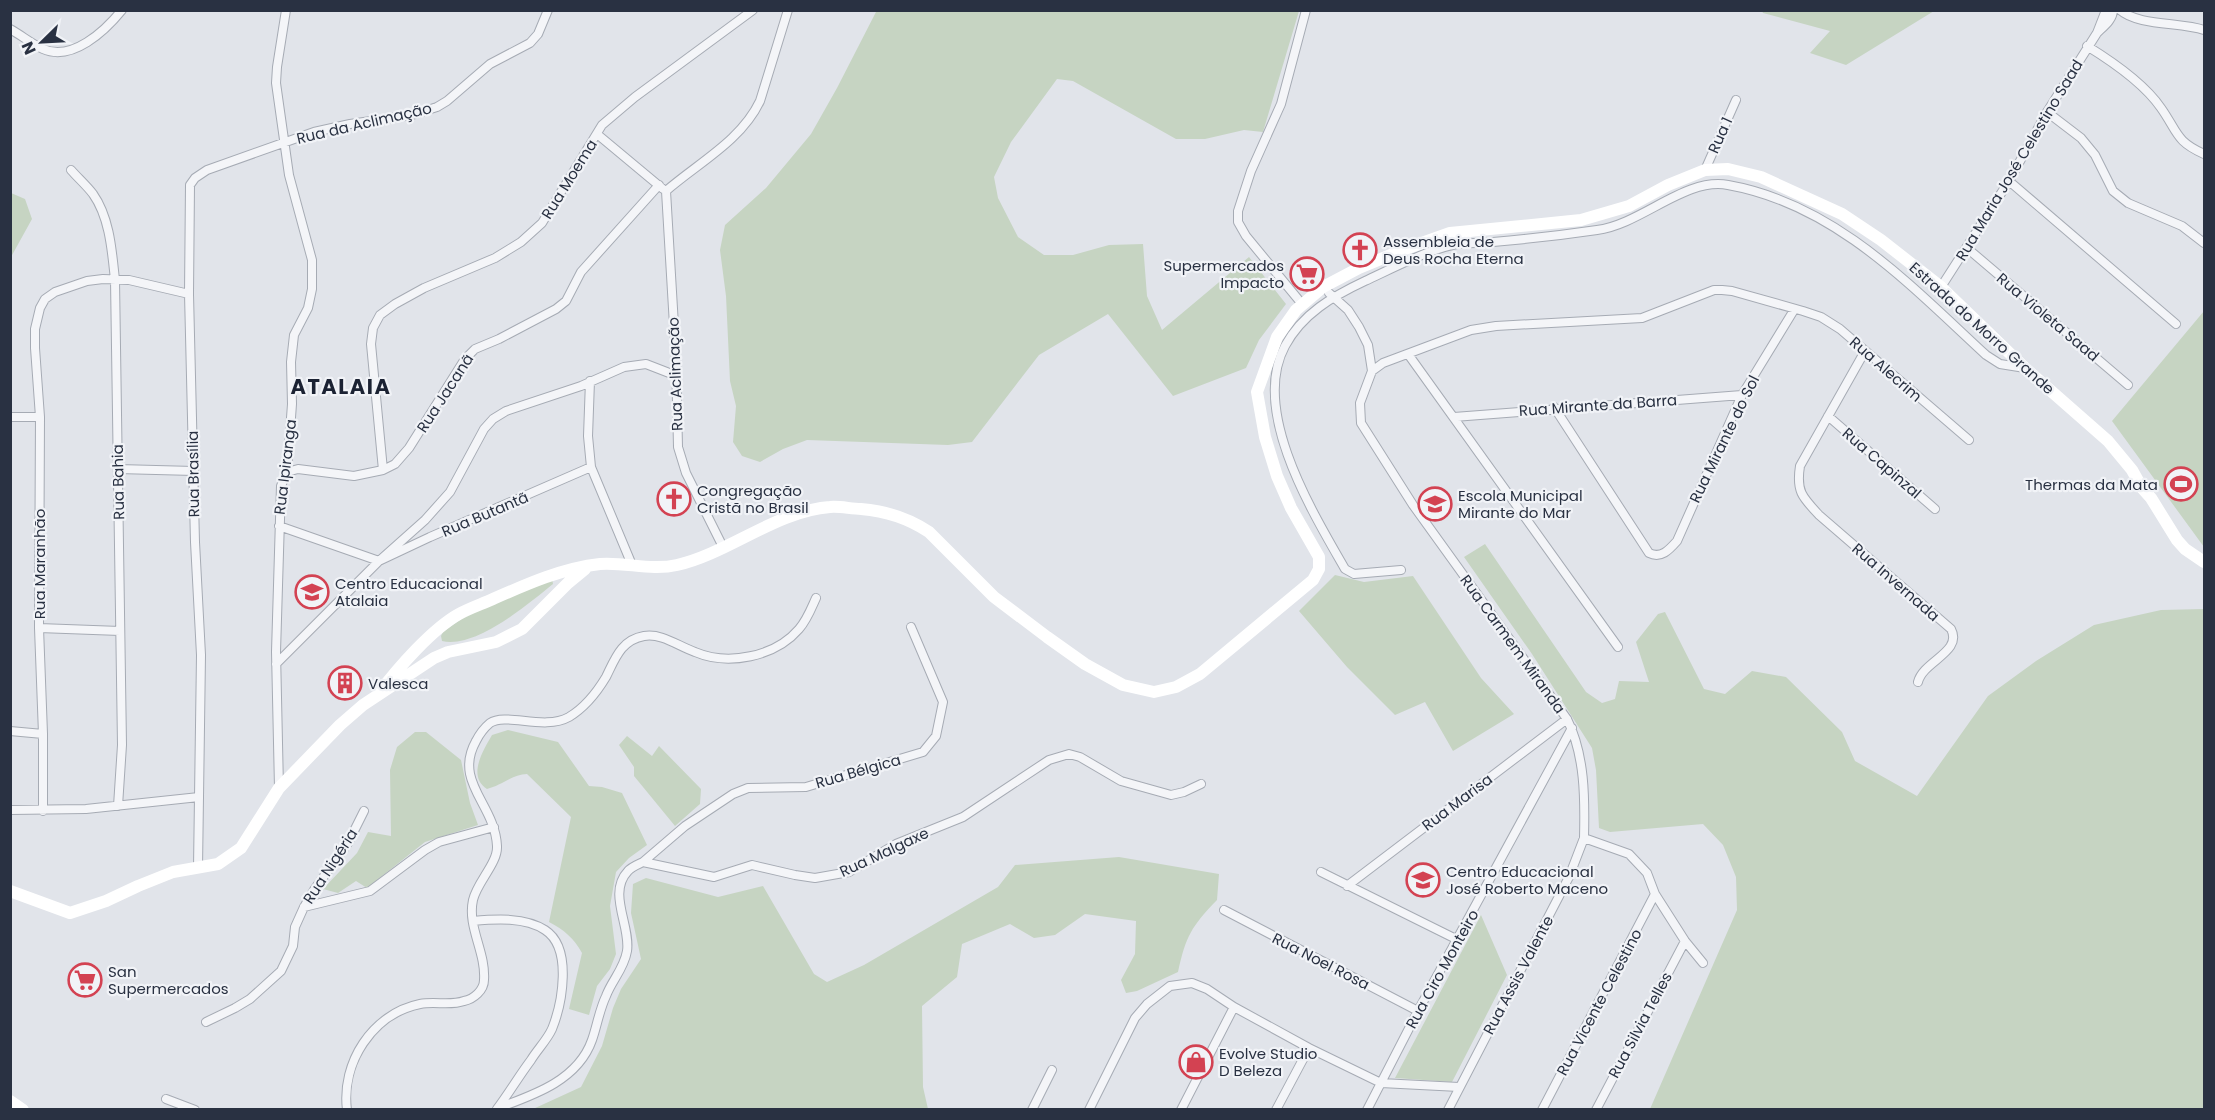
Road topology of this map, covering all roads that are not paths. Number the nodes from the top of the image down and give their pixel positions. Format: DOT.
graph roads {
  1 [pos="122,10"];
  2 [pos="286,10"];
  3 [pos="548,10"];
  4 [pos="753,10"];
  5 [pos="788,10"];
  6 [pos="1306,10"];
  7 [pos="2106,10"];
  8 [pos="2113,10"];
  9 [pos="2120,10"];
  10 [pos="10,29"];
  11 [pos="2205,30"];
  12 [pos="2097,33"];
  13 [pos="2087,46"];
  14 [pos="1736,100"];
  15 [pos="2047,112"];
  16 [pos="597,134"];
  17 [pos="284,141"];
  18 [pos="2205,154"];
  19 [pos="71,170"];
  20 [pos="1705,170"];
  21 [pos="2009,181"];
  22 [pos="662,188"];
  23 [pos="2205,243"];
  24 [pos="1967,248"];
  25 [pos="115,280"];
  26 [pos="1323,287"];
  27 [pos="1941,287"];
  28 [pos="189,294"];
  29 [pos="1333,296"];
  30 [pos="1302,304"];
  31 [pos="1794,309"];
  32 [pos="2176,324"];
  33 [pos="1865,351"];
  34 [pos="1408,354"];
  35 [pos="2026,369"];
  36 [pos="1372,371"];
  37 [pos="677,376"];
  38 [pos="590,381"];
  39 [pos="2128,385"];
  40 [pos="1742,395"];
  41 [pos="1554,407"];
  42 [pos="1828,416"];
  43 [pos="10,417"];
  44 [pos="40,417"];
  45 [pos="1454,417"];
  46 [pos="1280,432"];
  47 [pos="1265,437"];
  48 [pos="1970,440"];
  49 [pos="591,467"];
  50 [pos="118,469"];
  51 [pos="383,470"];
  52 [pos="194,471"];
  53 [pos="287,472"];
  54 [pos="1935,509"];
  55 [pos="279,526"];
  56 [pos="723,547"];
  57 [pos="379,561"];
  58 [pos="2205,562"];
  59 [pos="632,565"];
  60 [pos="588,567"];
  61 [pos="1401,570"];
  62 [pos="816,598"];
  63 [pos="911,627"];
  64 [pos="39,628"];
  65 [pos="120,631"];
  66 [pos="436,632"];
  67 [pos="1618,647"];
  68 [pos="448,652"];
  69 [pos="276,664"];
  70 [pos="1918,682"];
  71 [pos="379,693"];
  72 [pos="1567,719"];
  73 [pos="1572,728"];
  74 [pos="10,731"];
  75 [pos="43,734"];
  76 [pos="1201,784"];
  77 [pos="279,789"];
  78 [pos="198,797"];
  79 [pos="118,806"];
  80 [pos="10,810"];
  81 [pos="43,810"];
  82 [pos="364,811"];
  83 [pos="494,827"];
  84 [pos="1584,838"];
  85 [pos="644,862"];
  86 [pos="198,868"];
  87 [pos="1321,872"];
  88 [pos="1347,886"];
  89 [pos="10,891"];
  90 [pos="1655,894"];
  91 [pos="304,907"];
  92 [pos="1224,910"];
  93 [pos="473,921"];
  94 [pos="1458,940"];
  95 [pos="1685,941"];
  96 [pos="1703,963"];
  97 [pos="1234,1007"];
  98 [pos="1418,1011"];
  99 [pos="206,1022"];
  100 [pos="1310,1048"];
  101 [pos="1052,1070"];
  102 [pos="1382,1083"];
  103 [pos="1459,1087"];
  104 [pos="166,1099"];
  105 [pos="10,1101"];
  106 [pos="497,1109"];
  107 [pos="23,1110"];
  108 [pos="195,1110"];
  109 [pos="347,1110"];
  110 [pos="1032,1110"];
  111 [pos="1089,1110"];
  112 [pos="1181,1110"];
  113 [pos="1276,1110"];
  114 [pos="1367,1110"];
  115 [pos="1448,1110"];
  116 [pos="1542,1110"];
  117 [pos="1596,1110"];
  1 -- 10 [label="street"];
  2 -- 17 [label="street, Rua Ipiranga"];
  3 -- 17 [label="street, Rua da Aclimação"];
  4 -- 16 [label="street, Rua Moema"];
  5 -- 22 [label="street"];
  6 -- 30 [label="street"];
  7 -- 12 [label="street"];
  8 -- 12 [label="street"];
  9 -- 11 [label="street"];
  12 -- 13 [label="street, Rua Maria José Celestino Saad"];
  13 -- 15 [label="street, Rua Maria José Celestino Saad"];
  13 -- 18 [label="street"];
  14 -- 20 [label="street, Rua 1"];
  15 -- 21 [label="street, Rua Maria José Celestino Saad"];
  15 -- 23 [label="street"];
  16 -- 22 [label="street"];
  16 -- 51 [label="street, Rua Moema"];
  17 -- 28 [label="street, Rua Brasília"];
  17 -- 53 [label="street, Rua Ipiranga"];
  19 -- 25 [label="street, Rua Bahia"];
  20 -- 26 [label="street, Estrada do Morro Grande"];
  20 -- 27 [label="street, Estrada do Morro Grande"];
  21 -- 24 [label="street, Rua Maria José Celestino Saad"];
  21 -- 32 [label="street"];
  22 -- 37 [label="street, Rua Aclimação"];
  22 -- 51 [label="street, Rua Jacanã"];
  24 -- 27 [label="street, Rua Maria José Celestino Saad"];
  24 -- 39 [label="street, Rua Violeta Saad"];
  25 -- 28 [label="street"];
  25 -- 44 [label="street, Rua Maranhão"];
  25 -- 50 [label="street, Rua Bahia"];
  26 -- 29 [label="street"];
  26 -- 30 [label="street, Estrada do Morro Grande"];
  27 -- 35 [label="street, Estrada do Morro Grande"];
  28 -- 52 [label="street, Rua Brasília"];
  29 -- 35 [label="street"];
  29 -- 36 [label="street"];
  29 -- 46 [label="street"];
  30 -- 47 [label="street, Estrada do Morro Grande"];
  31 -- 33 [label="street, Rua Alecrim"];
  31 -- 34 [label="street"];
  31 -- 40 [label="street, Rua Mirante do Sol"];
  33 -- 42 [label="street"];
  33 -- 48 [label="street, Rua Alecrim"];
  34 -- 36 [label="street"];
  34 -- 45 [label="street"];
  35 -- 58 [label="street, Estrada do Morro Grande"];
  36 -- 72 [label="street, Rua Carmem Miranda"];
  37 -- 38 [label="street"];
  37 -- 56 [label="street, Rua Aclimação"];
  38 -- 49 [label="street"];
  38 -- 57 [label="street"];
  40 -- 41 [label="street, Rua Mirante da Barra"];
  40 -- 41 [label="street, Rua Mirante do Sol"];
  41 -- 45 [label="street, Rua Mirante da Barra"];
  42 -- 54 [label="street, Rua Capinzal"];
  42 -- 70 [label="street, Rua Invernada"];
  43 -- 44 [label="street"];
  44 -- 64 [label="street, Rua Maranhão"];
  45 -- 67 [label="street"];
  46 -- 47 [label="street"];
  46 -- 61 [label="street"];
  47 -- 56 [label="street, Estrada do Morro Grande"];
  49 -- 57 [label="street, Rua Butantã"];
  49 -- 59 [label="street"];
  50 -- 52 [label="street"];
  50 -- 65 [label="street, Rua Bahia"];
  51 -- 53 [label="street, Rua Jacanã"];
  52 -- 78 [label="street, Rua Brasília"];
  53 -- 55 [label="street, Rua Ipiranga"];
  55 -- 57 [label="street"];
  55 -- 69 [label="street, Rua Ipiranga"];
  56 -- 59 [label="street, Estrada do Morro Grande"];
  57 -- 69 [label="street"];
  59 -- 60 [label="street, Estrada do Morro Grande"];
  60 -- 66 [label="street, Estrada do Morro Grande"];
  60 -- 68 [label="street, Estrada do Morro Grande"];
  62 -- 83 [label="street"];
  63 -- 85 [label="street, Rua Bélgica"];
  64 -- 65 [label="street"];
  64 -- 75 [label="street, Rua Maranhão"];
  65 -- 79 [label="street, Rua Bahia"];
  66 -- 68 [label="street"];
  66 -- 71 [label="street, Estrada do Morro Grande"];
  68 -- 71 [label="street, Estrada do Morro Grande"];
  69 -- 77 [label="street, Rua Ipiranga"];
  71 -- 77 [label="street, Estrada do Morro Grande"];
  72 -- 73 [label="street, Rua Carmem Miranda"];
  72 -- 88 [label="street, Rua Marisa"];
  73 -- 84 [label="street, Rua Carmem Miranda"];
  73 -- 94 [label="street, Rua Ciro Monteiro"];
  74 -- 75 [label="street"];
  75 -- 81 [label="street, Rua Maranhão"];
  76 -- 85 [label="street, Rua Malgaxe"];
  77 -- 86 [label="street, Estrada do Morro Grande"];
  78 -- 79 [label="street"];
  78 -- 86 [label="street, Rua Brasília"];
  79 -- 81 [label="street"];
  80 -- 81 [label="street"];
  82 -- 91 [label="street, Rua Nigéria"];
  83 -- 91 [label="street"];
  83 -- 93 [label="street"];
  84 -- 90 [label="street"];
  84 -- 103 [label="street, Rua Assis Valente"];
  85 -- 106 [label="street"];
  86 -- 89 [label="street, Estrada do Morro Grande"];
  87 -- 88 [label="street"];
  88 -- 94 [label="street"];
  90 -- 95 [label="street"];
  90 -- 116 [label="street, Rua Vicente Celestino"];
  91 -- 99 [label="street, Rua Nigéria"];
  92 -- 98 [label="street, Rua Noel Rosa"];
  93 -- 106 [label="street"];
  93 -- 109 [label="street"];
  94 -- 98 [label="street, Rua Ciro Monteiro"];
  95 -- 96 [label="street"];
  95 -- 117 [label="street, Rua Silvia Telles"];
  97 -- 100 [label="street"];
  97 -- 111 [label="street"];
  97 -- 112 [label="street"];
  98 -- 102 [label="street, Rua Ciro Monteiro"];
  100 -- 102 [label="street"];
  100 -- 113 [label="street"];
  101 -- 110 [label="street"];
  102 -- 103 [label="street"];
  102 -- 114 [label="street, Rua Ciro Monteiro"];
  103 -- 115 [label="street, Rua Assis Valente"];
  104 -- 108 [label="street"];
  105 -- 107 [label="street"];
}
